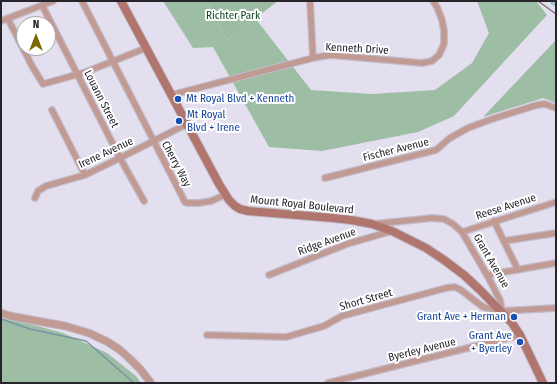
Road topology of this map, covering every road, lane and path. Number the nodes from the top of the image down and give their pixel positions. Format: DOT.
graph roads {
  1 [pos="53,1"];
  2 [pos="82,1"];
  3 [pos="121,1"];
  4 [pos="310,1"];
  5 [pos="433,1"];
  6 [pos="42,5"];
  7 [pos="8,19"];
  8 [pos="1,21"];
  9 [pos="146,48"];
  10 [pos="313,58"];
  11 [pos="112,62"];
  12 [pos="77,74"];
  13 [pos="171,95"];
  14 [pos="556,108"];
  15 [pos="52,110"];
  16 [pos="187,124"];
  17 [pos="153,141"];
  18 [pos="120,158"];
  19 [pos="85,175"];
  20 [pos="325,178"];
  21 [pos="225,195"];
  22 [pos="35,198"];
  23 [pos="144,201"];
  24 [pos="556,202"];
  25 [pos="494,221"];
  26 [pos="372,224"];
  27 [pos="392,231"];
  28 [pos="462,232"];
  29 [pos="556,233"];
  30 [pos="504,241"];
  31 [pos="556,264"];
  32 [pos="518,270"];
  33 [pos="269,275"];
  34 [pos="487,275"];
  35 [pos="556,308"];
  36 [pos="502,311"];
  37 [pos="1,313"];
  38 [pos="207,335"];
  39 [pos="520,335"];
  40 [pos="151,383"];
  41 [pos="328,383"];
  42 [pos="543,383"];
  1 -- 6 [label="street"];
  2 -- 11 [label="street"];
  3 -- 9 [label="main road, Mount Royal Boulevard"];
  4 -- 10 [label="street"];
  5 -- 10 [label="street, Kenneth Drive"];
  6 -- 7 [label="street"];
  6 -- 12 [label="street, Louann Street"];
  7 -- 8 [label="street"];
  7 -- 12 [label="street"];
  9 -- 11 [label="street"];
  9 -- 13 [label="main road, Mount Royal Boulevard"];
  10 -- 13 [label="street, Kenneth Drive"];
  11 -- 12 [label="street"];
  11 -- 17 [label="street"];
  12 -- 18 [label="street, Louann Street"];
  13 -- 16 [label="main road, Mount Royal Boulevard"];
  14 -- 20 [label="street, Fischer Avenue"];
  15 -- 19 [label="street"];
  16 -- 17 [label="street, Irene Avenue"];
  16 -- 21 [label="main road, Mount Royal Boulevard"];
  17 -- 18 [label="street, Irene Avenue"];
  17 -- 21 [label="street, Cherry Way"];
  18 -- 19 [label="street, Irene Avenue"];
  18 -- 23 [label="street, Louann Street"];
  19 -- 22 [label="street, Irene Avenue"];
  21 -- 26 [label="main road, Mount Royal Boulevard"];
  24 -- 25 [label="street, Reese Avenue"];
  25 -- 28 [label="street, Reese Avenue"];
  25 -- 30 [label="street"];
  26 -- 27 [label="main road, Mount Royal Boulevard"];
  26 -- 28 [label="street, Grant Avenue"];
  27 -- 33 [label="street, Ridge Avenue"];
  27 -- 36 [label="main road, Mount Royal Boulevard"];
  28 -- 34 [label="street, Grant Avenue"];
  29 -- 30 [label="street"];
  30 -- 32 [label="street"];
  31 -- 32 [label="street"];
  32 -- 34 [label="street"];
  34 -- 36 [label="street, Grant Avenue"];
  35 -- 36 [label="street, Short Street"];
  36 -- 38 [label="street, Short Street"];
  36 -- 39 [label="main road, Grant Avenue"];
  37 -- 40 [label="street"];
  39 -- 41 [label="street, Byerley Avenue"];
  39 -- 42 [label="main road, Grant Avenue"];
}
